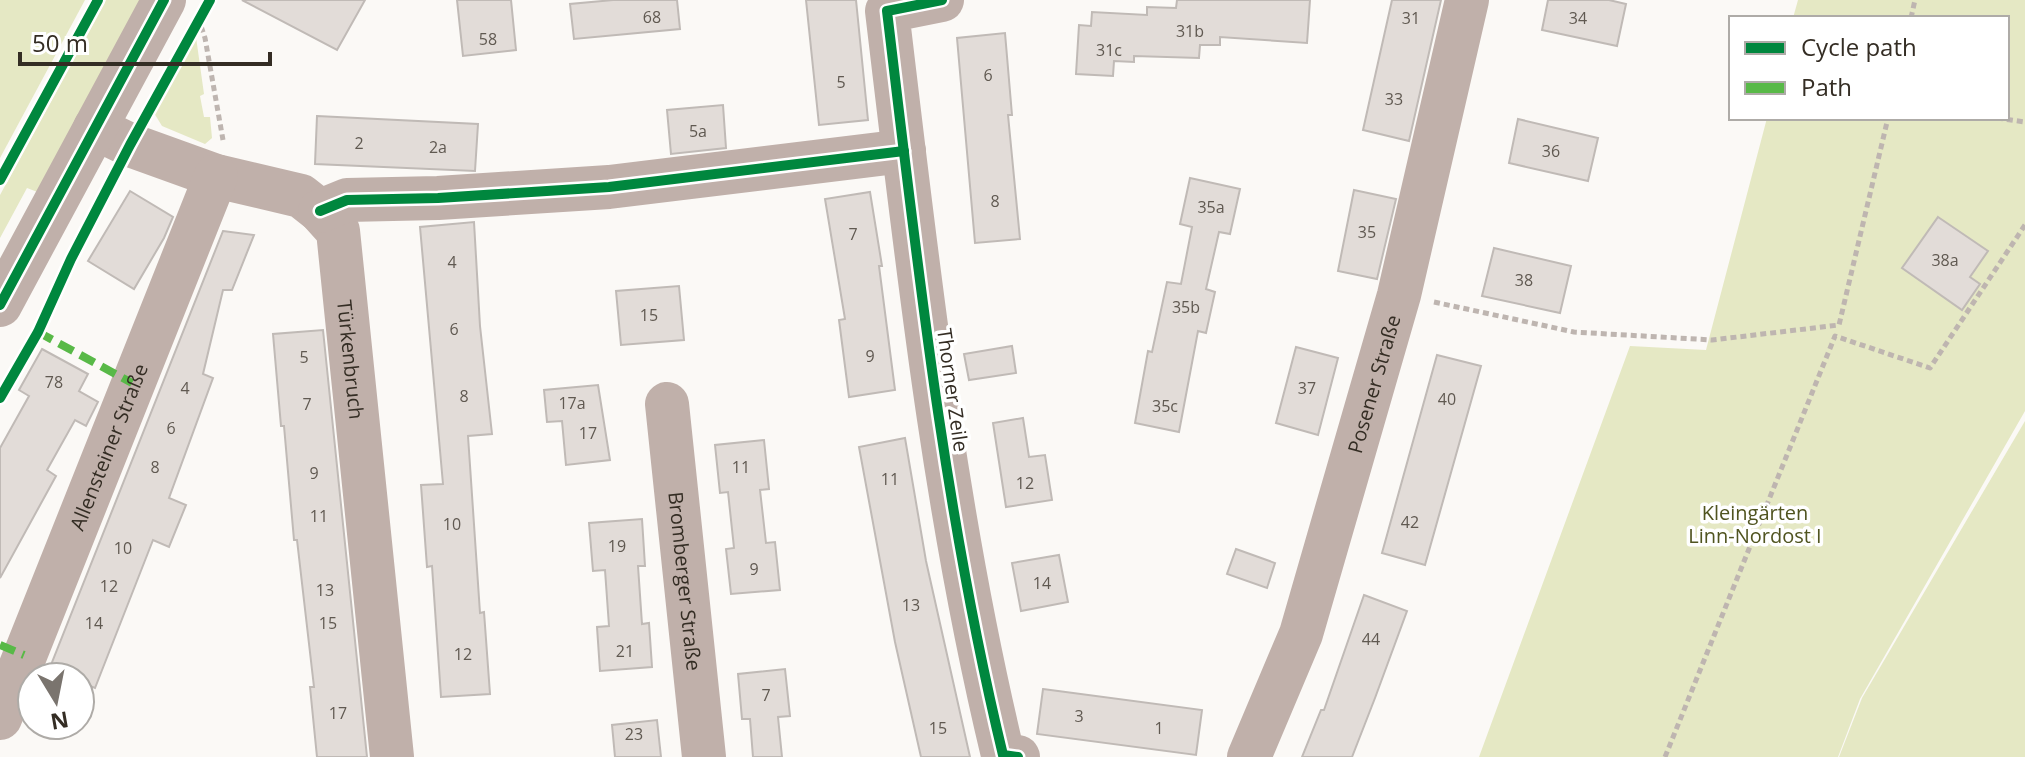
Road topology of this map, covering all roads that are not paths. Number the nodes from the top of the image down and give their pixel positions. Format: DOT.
graph roads {
  1 [pos="942,0"];
  2 [pos="1467,0"];
  3 [pos="182,9"];
  4 [pos="95,128"];
  5 [pos="904,151"];
  6 [pos="220,161"];
  7 [pos="320,211"];
  8 [pos="0,305"];
  9 [pos="667,404"];
  10 [pos="0,718"];
  11 [pos="392,757"];
  12 [pos="704,757"];
  13 [pos="1018,757"];
  14 [pos="1249,757"];
  1 -- 5 [label="street, Thorner Zeile"];
  2 -- 14 [label="street, Posener Straße"];
  3 -- 4 [label="street"];
  4 -- 6 [label="street"];
  4 -- 8 [label="street"];
  5 -- 7 [label="street"];
  5 -- 13 [label="street, Thorner Zeile"];
  6 -- 7 [label="street"];
  6 -- 10 [label="street, Allensteiner Straße"];
  7 -- 11 [label="street, Türkenbruch"];
  9 -- 12 [label="street, Bromberger Straße"];
}
